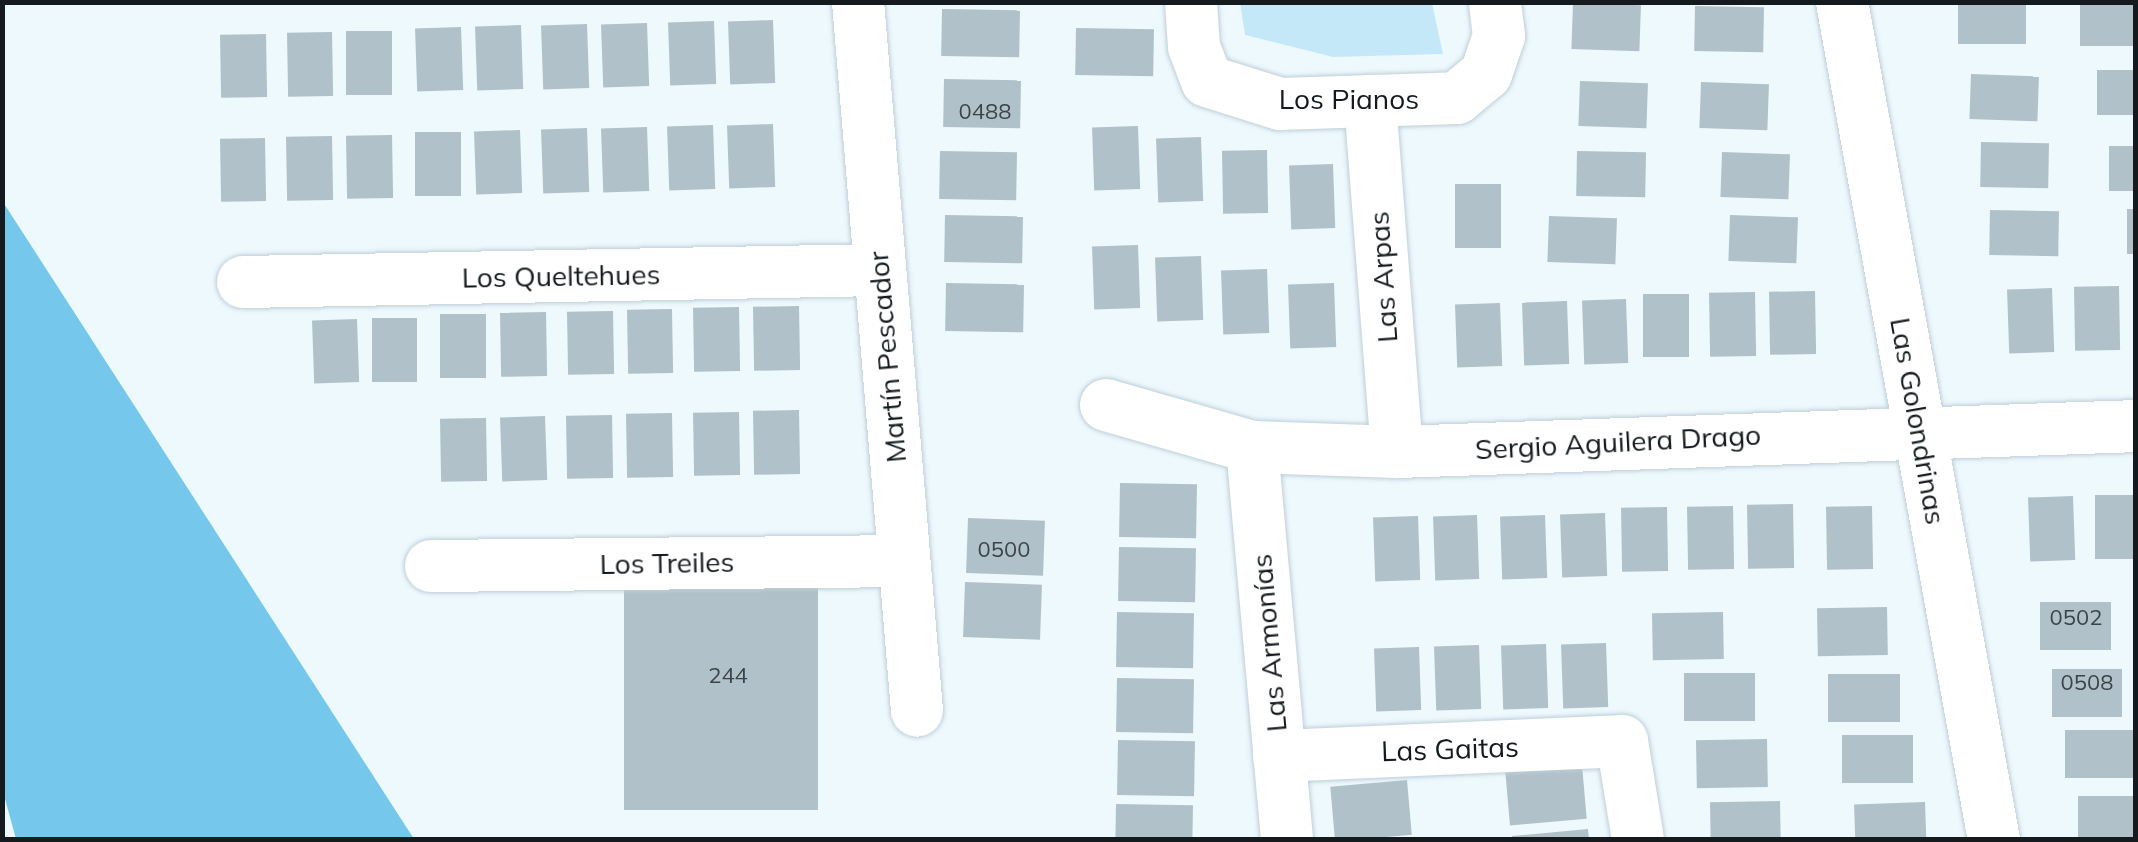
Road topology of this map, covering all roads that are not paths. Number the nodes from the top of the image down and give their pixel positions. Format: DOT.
graph roads {
  1 [pos="858,2"];
  2 [pos="1191,2"];
  3 [pos="1495,2"];
  4 [pos="1842,2"];
  5 [pos="1370,101"];
  6 [pos="880,270"];
  7 [pos="243,282"];
  8 [pos="1106,406"];
  9 [pos="2136,426"];
  10 [pos="1919,429"];
  11 [pos="1252,447"];
  12 [pos="1396,452"];
  13 [pos="904,560"];
  14 [pos="430,566"];
  15 [pos="917,711"];
  16 [pos="1279,756"];
  17 [pos="1287,840"];
  18 [pos="1638,840"];
  19 [pos="1994,840"];
  1 -- 6 [label="street, Martín Pescador"];
  2 -- 5 [label="street, Los Pianos"];
  3 -- 5 [label="street, Los Pianos"];
  4 -- 10 [label="street, Las Golondrinas"];
  5 -- 12 [label="street, Las Arpas"];
  6 -- 7 [label="street, Los Queltehues"];
  6 -- 13 [label="street, Martín Pescador"];
  8 -- 11 [label="street, Sergio Aguilera Drago"];
  9 -- 10 [label="street, Sergio Aguilera Drago"];
  10 -- 12 [label="street, Sergio Aguilera Drago"];
  10 -- 19 [label="street, Las Golondrinas"];
  11 -- 12 [label="street, Sergio Aguilera Drago"];
  11 -- 16 [label="street, Las Armonías"];
  13 -- 14 [label="street, Los Treiles"];
  13 -- 15 [label="street, Martín Pescador"];
  16 -- 17 [label="street, Las Armonías"];
  16 -- 18 [label="street, Las Gaitas"];
}
